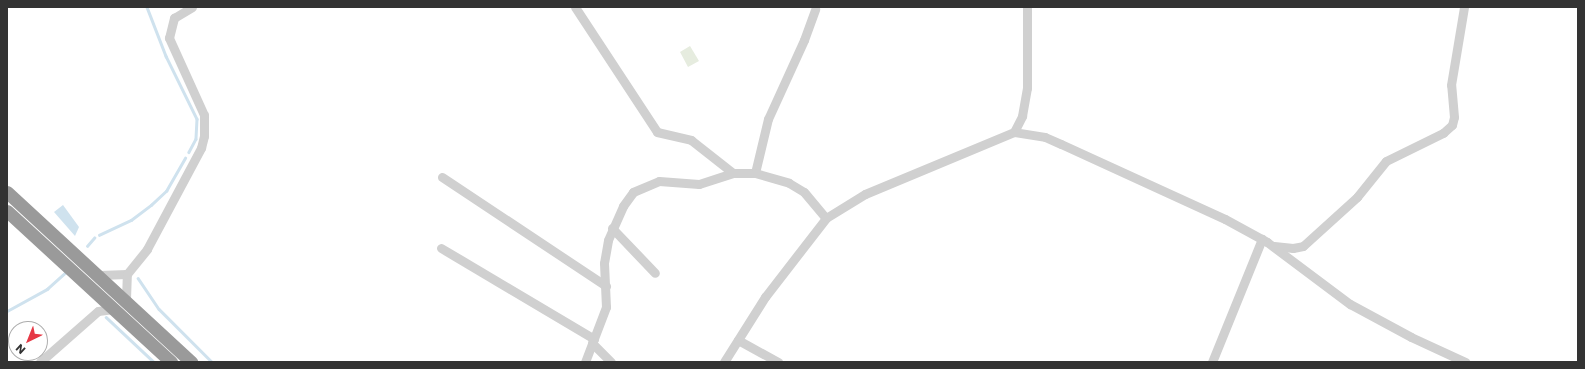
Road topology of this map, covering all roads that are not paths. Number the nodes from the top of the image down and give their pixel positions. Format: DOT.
graph roads {
  1 [pos="192,7"];
  2 [pos="575,7"];
  3 [pos="1028,7"];
  4 [pos="1464,7"];
  5 [pos="815,9"];
  6 [pos="1014,132"];
  7 [pos="733,173"];
  8 [pos="755,173"];
  9 [pos="442,177"];
  10 [pos="7,192"];
  11 [pos="7,211"];
  12 [pos="826,218"];
  13 [pos="612,228"];
  14 [pos="1262,239"];
  15 [pos="1273,246"];
  16 [pos="440,248"];
  17 [pos="655,273"];
  18 [pos="127,274"];
  19 [pos="99,276"];
  20 [pos="606,286"];
  21 [pos="99,295"];
  22 [pos="126,300"];
  23 [pos="114,309"];
  24 [pos="98,311"];
  25 [pos="738,340"];
  26 [pos="593,341"];
  27 [pos="40,362"];
  28 [pos="171,362"];
  29 [pos="191,362"];
  30 [pos="585,362"];
  31 [pos="611,362"];
  32 [pos="724,362"];
  33 [pos="778,362"];
  34 [pos="1212,362"];
  35 [pos="1465,362"];
  1 -- 18 [label="street"];
  2 -- 7 [label="street"];
  3 -- 6 [label="street"];
  4 -- 15 [label="street"];
  5 -- 8 [label="street"];
  6 -- 12 [label="street"];
  6 -- 14 [label="street"];
  7 -- 8 [label="street"];
  7 -- 13 [label="street"];
  8 -- 12 [label="street"];
  9 -- 20 [label="street"];
  10 -- 19 [label="highway"];
  11 -- 21 [label="highway"];
  12 -- 25 [label="street"];
  13 -- 17 [label="street"];
  13 -- 20 [label="street"];
  14 -- 15 [label="street"];
  14 -- 34 [label="street"];
  15 -- 35 [label="street"];
  16 -- 26 [label="street"];
  18 -- 19 [label="street"];
  18 -- 22 [label="street"];
  19 -- 22 [label="highway"];
  20 -- 26 [label="street"];
  21 -- 23 [label="highway"];
  21 -- 24 [label="street"];
  22 -- 29 [label="highway"];
  23 -- 24 [label="street"];
  23 -- 28 [label="highway"];
  24 -- 27 [label="street"];
  25 -- 32 [label="street"];
  25 -- 33 [label="street"];
  26 -- 30 [label="street"];
  26 -- 31 [label="street"];
}
